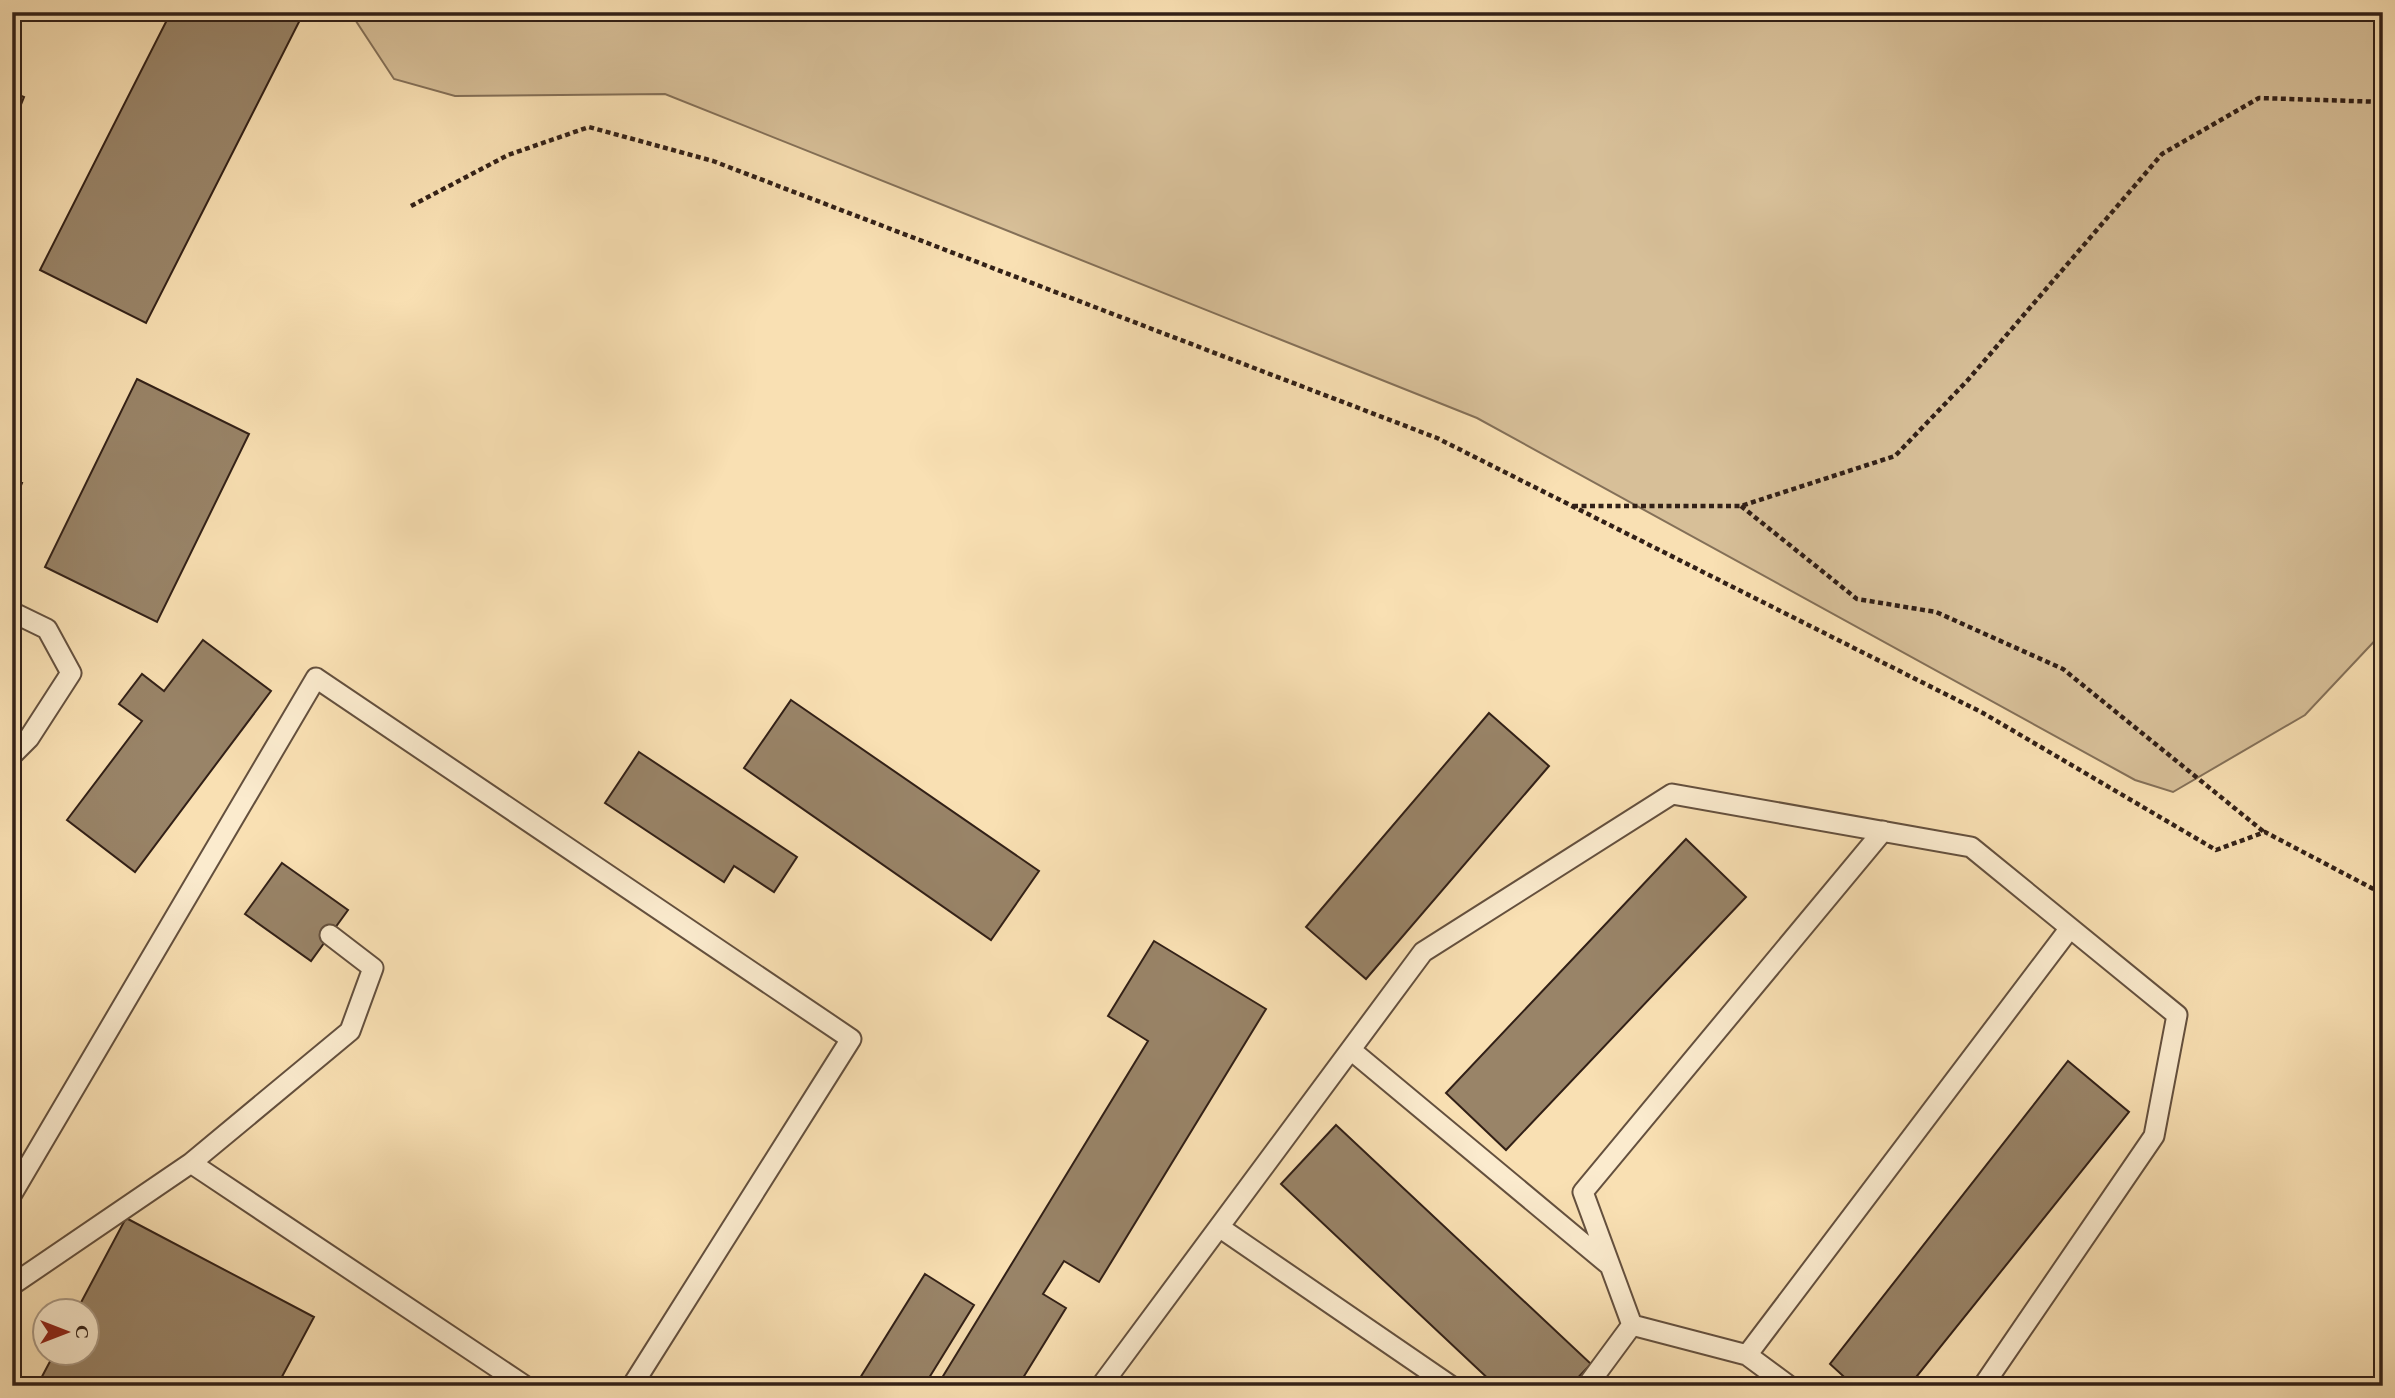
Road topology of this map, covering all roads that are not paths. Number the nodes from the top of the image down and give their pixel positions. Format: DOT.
graph roads {
  1 [pos="12,612"];
  2 [pos="12,755"];
  3 [pos="1883,831"];
  4 [pos="2070,928"];
  5 [pos="330,935"];
  6 [pos="1351,1050"];
  7 [pos="191,1163"];
  8 [pos="12,1194"];
  9 [pos="1219,1227"];
  10 [pos="1609,1264"];
  11 [pos="12,1285"];
  12 [pos="1632,1325"];
  13 [pos="1746,1355"];
  14 [pos="525,1386"];
  15 [pos="632,1386"];
  16 [pos="1101,1386"];
  17 [pos="1451,1386"];
  18 [pos="1587,1386"];
  19 [pos="1789,1386"];
  20 [pos="1983,1386"];
  1 -- 2 [label="lane"];
  3 -- 4 [label="lane"];
  3 -- 6 [label="lane"];
  3 -- 10 [label="lane"];
  4 -- 13 [label="lane"];
  4 -- 20 [label="lane"];
  5 -- 7 [label="lane"];
  6 -- 9 [label="lane"];
  6 -- 10 [label="lane"];
  7 -- 11 [label="lane"];
  7 -- 14 [label="lane"];
  8 -- 15 [label="lane"];
  9 -- 16 [label="lane"];
  9 -- 17 [label="lane"];
  10 -- 12 [label="lane"];
  12 -- 13 [label="lane"];
  12 -- 18 [label="lane"];
  13 -- 19 [label="lane"];
}
